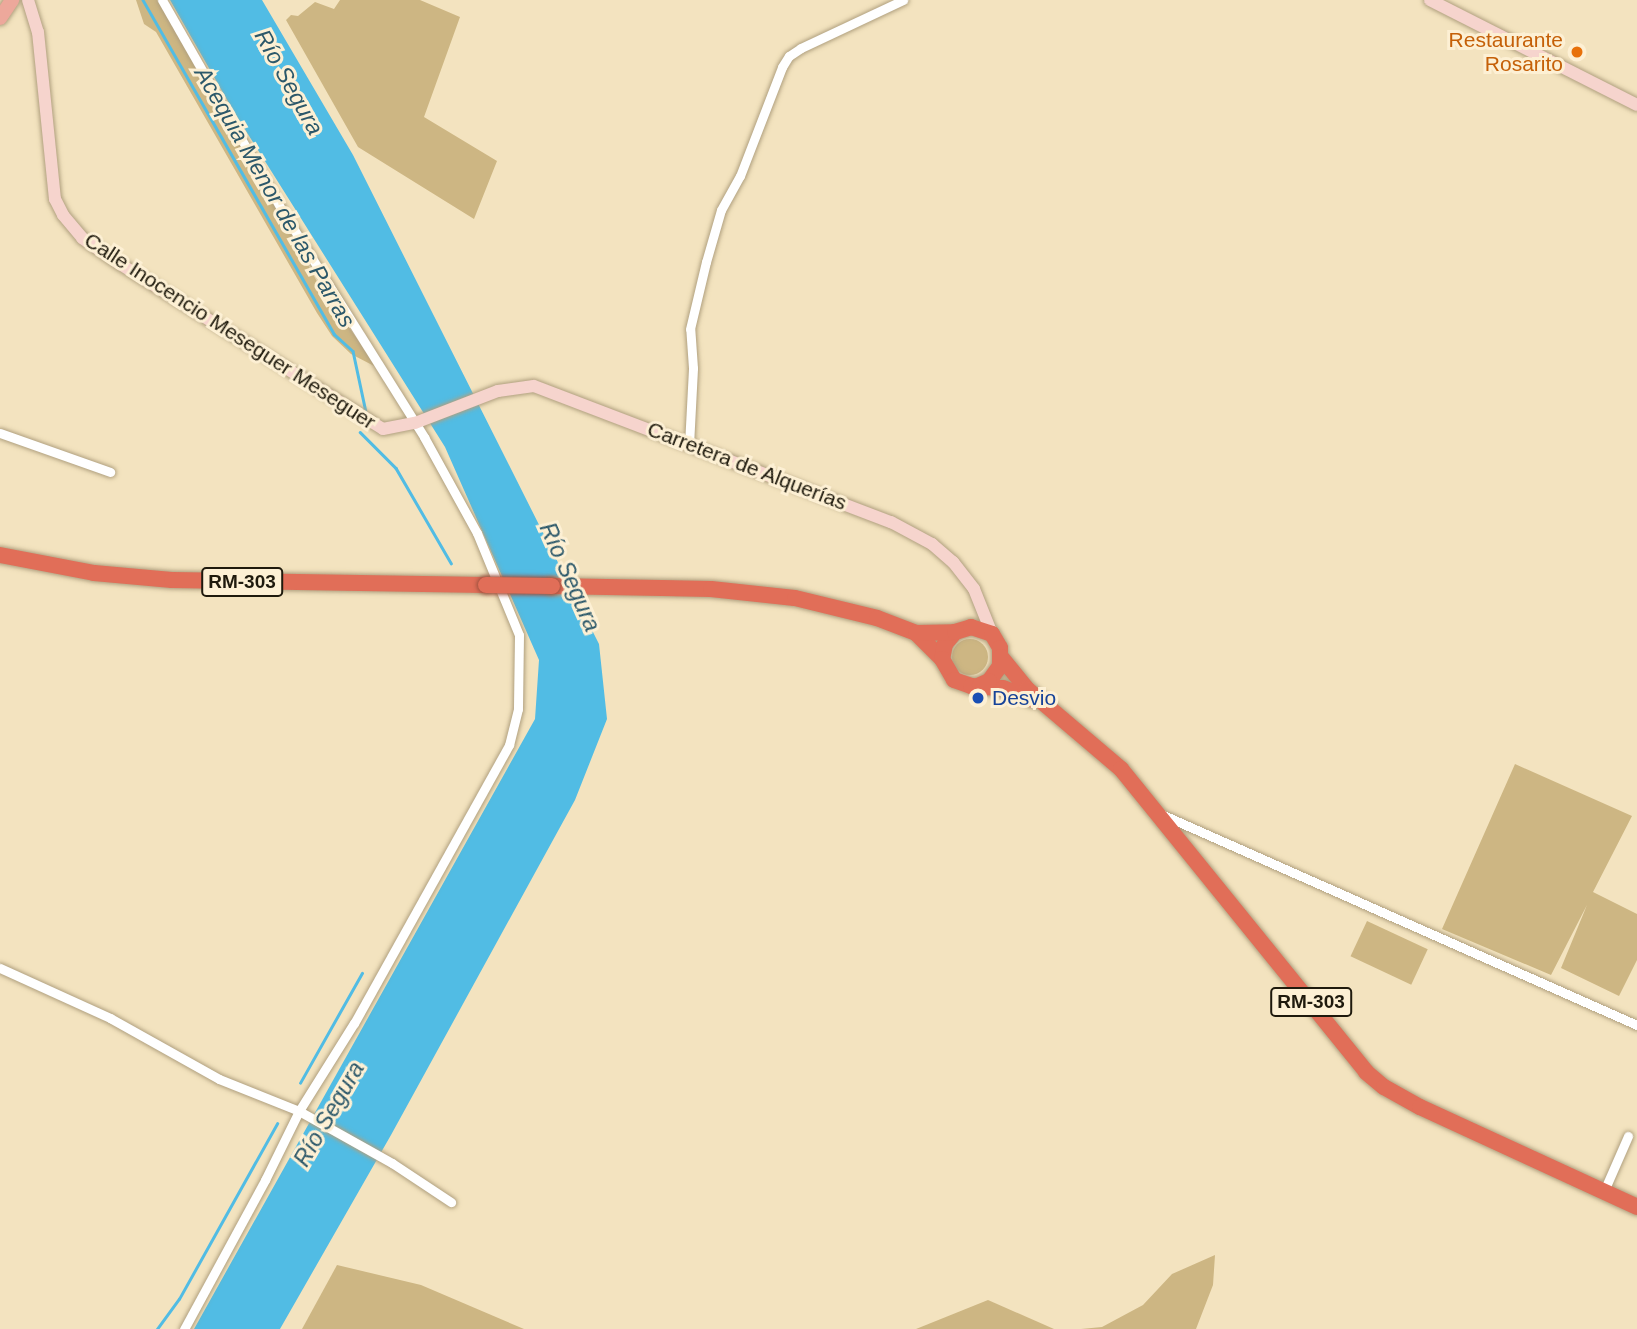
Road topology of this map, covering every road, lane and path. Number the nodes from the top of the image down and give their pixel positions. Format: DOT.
graph roads {
  1 [pos="12,0"];
  2 [pos="28,0"];
  3 [pos="162,0"];
  4 [pos="903,0"];
  5 [pos="1430,0"];
  6 [pos="0,18"];
  7 [pos="1636,104"];
  8 [pos="487,396"];
  9 [pos="415,423"];
  10 [pos="0,433"];
  11 [pos="689,445"];
  12 [pos="110,472"];
  13 [pos="0,555"];
  14 [pos="979,601"];
  15 [pos="959,630"];
  16 [pos="916,633"];
  17 [pos="992,635"];
  18 [pos="1001,657"];
  19 [pos="942,659"];
  20 [pos="980,685"];
  21 [pos="1051,709"];
  22 [pos="1156,812"];
  23 [pos="0,968"];
  24 [pos="1637,1025"];
  25 [pos="299,1111"];
  26 [pos="1628,1136"];
  27 [pos="1604,1191"];
  28 [pos="451,1202"];
  29 [pos="1637,1207"];
  30 [pos="184,1329"];
  1 -- 6 [label="main road"];
  2 -- 9 [label="street, Calle Inocencio Meseguer Meseguer"];
  3 -- 9 [label="street"];
  4 -- 11 [label="street"];
  5 -- 7 [label="street"];
  8 -- 9 [label="street, Calle Inocencio Meseguer Meseguer"];
  8 -- 11 [label="street, Carretera de Alquerías"];
  9 -- 25 [label="street"];
  10 -- 12 [label="street"];
  11 -- 14 [label="street, Carretera de Alquerías"];
  13 -- 16 [label="highway, RM-303, bridge"];
  14 -- 15 [label="street"];
  14 -- 17 [label="street, Carretera de Alquerías"];
  15 -- 16 [label="highway, RM-303"];
  15 -- 17 [label="highway, RM-303"];
  15 -- 19 [label="highway"];
  16 -- 19 [label="highway, RM-303"];
  17 -- 18 [label="highway, RM-303"];
  18 -- 20 [label="highway"];
  18 -- 21 [label="highway, RM-303"];
  19 -- 20 [label="highway, RM-303"];
  20 -- 21 [label="highway, RM-303"];
  21 -- 22 [label="highway, RM-303"];
  22 -- 24 [label="street"];
  22 -- 27 [label="highway, RM-303"];
  23 -- 25 [label="street"];
  25 -- 28 [label="street"];
  25 -- 30 [label="street"];
  26 -- 27 [label="street"];
  27 -- 29 [label="highway, RM-303"];
}
